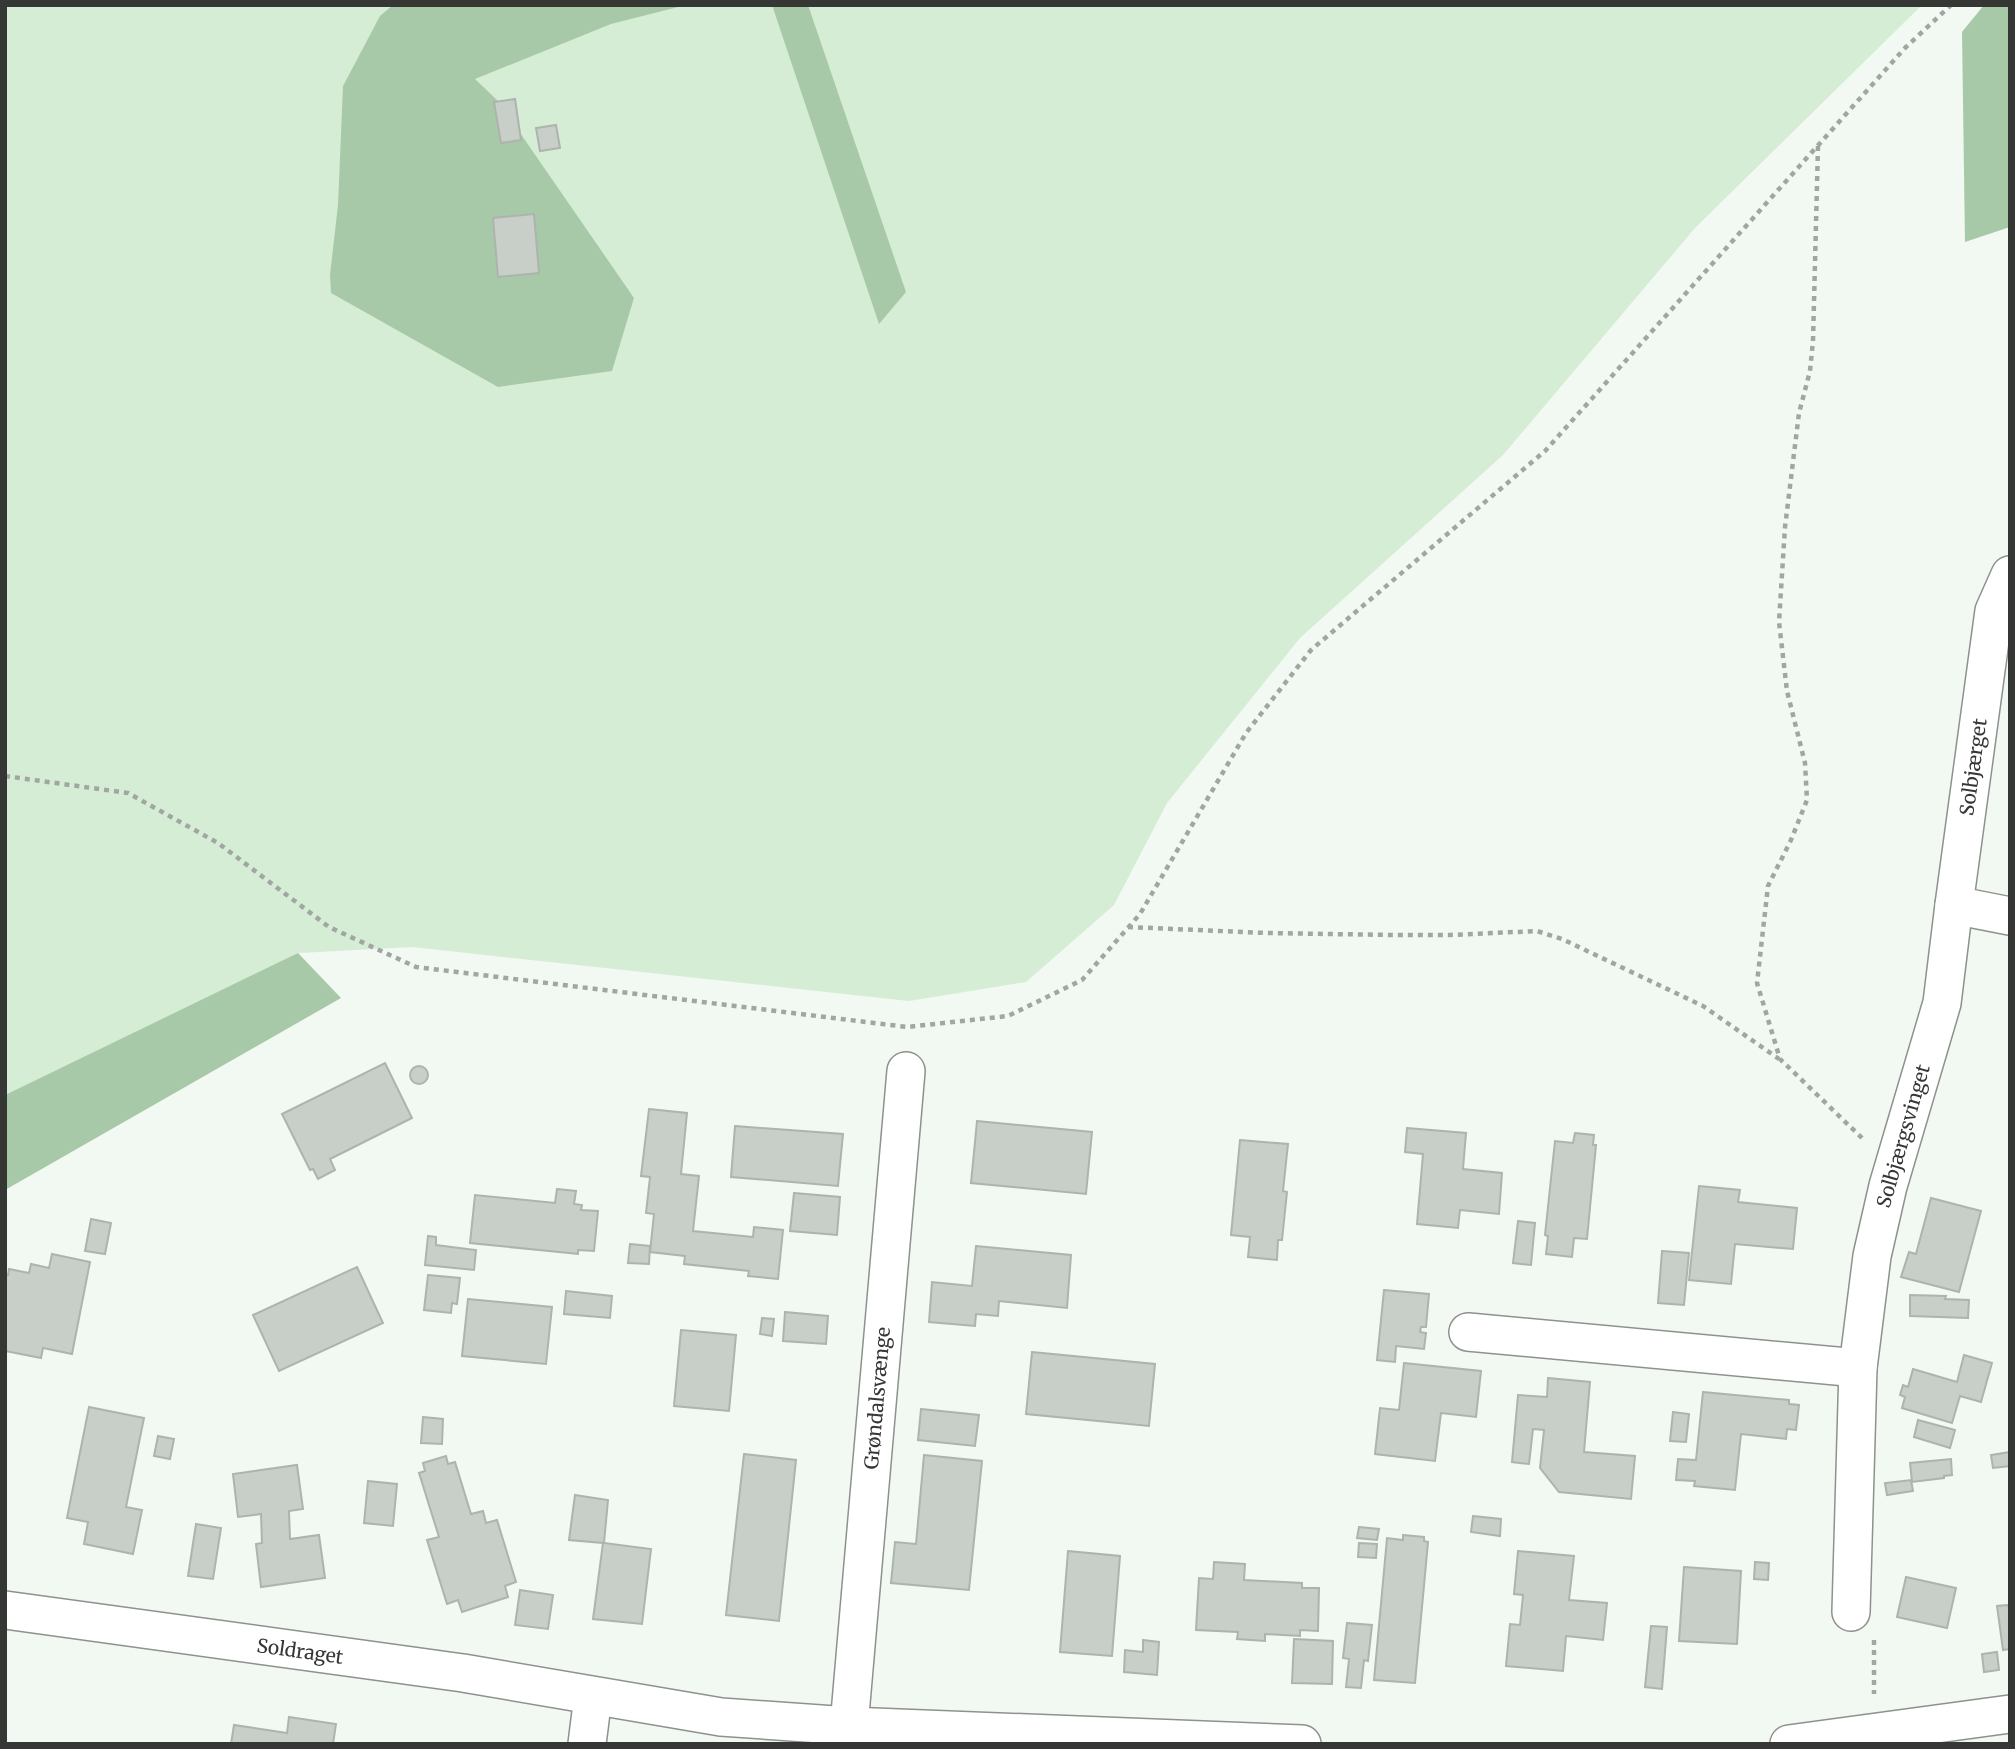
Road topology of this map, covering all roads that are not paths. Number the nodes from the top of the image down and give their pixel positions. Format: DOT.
graph roads {
  1 [pos="2010,575"];
  2 [pos="1954,905"];
  3 [pos="2010,916"];
  4 [pos="906,1071"];
  5 [pos="1468,1332"];
  6 [pos="1858,1368"];
  7 [pos="5,1610"];
  8 [pos="1851,1612"];
  9 [pos="593,1696"];
  10 [pos="2010,1714"];
  11 [pos="849,1726"];
  12 [pos="1095,1740"];
  13 [pos="587,1744"];
  14 [pos="1302,1744"];
  15 [pos="1789,1744"];
  1 -- 2 [label="street, Solbjærget"];
  2 -- 3 [label="street"];
  2 -- 6 [label="street, Solbjærgsvinget"];
  4 -- 11 [label="street, Grøndalsvænge"];
  5 -- 6 [label="street"];
  6 -- 8 [label="street, Solbjærgsvinget"];
  7 -- 9 [label="street, Soldraget"];
  9 -- 11 [label="street, Soldraget"];
  9 -- 13 [label="street"];
  10 -- 15 [label="street"];
  11 -- 12 [label="street, Soldraget"];
  12 -- 14 [label="street, Soldraget"];
}
